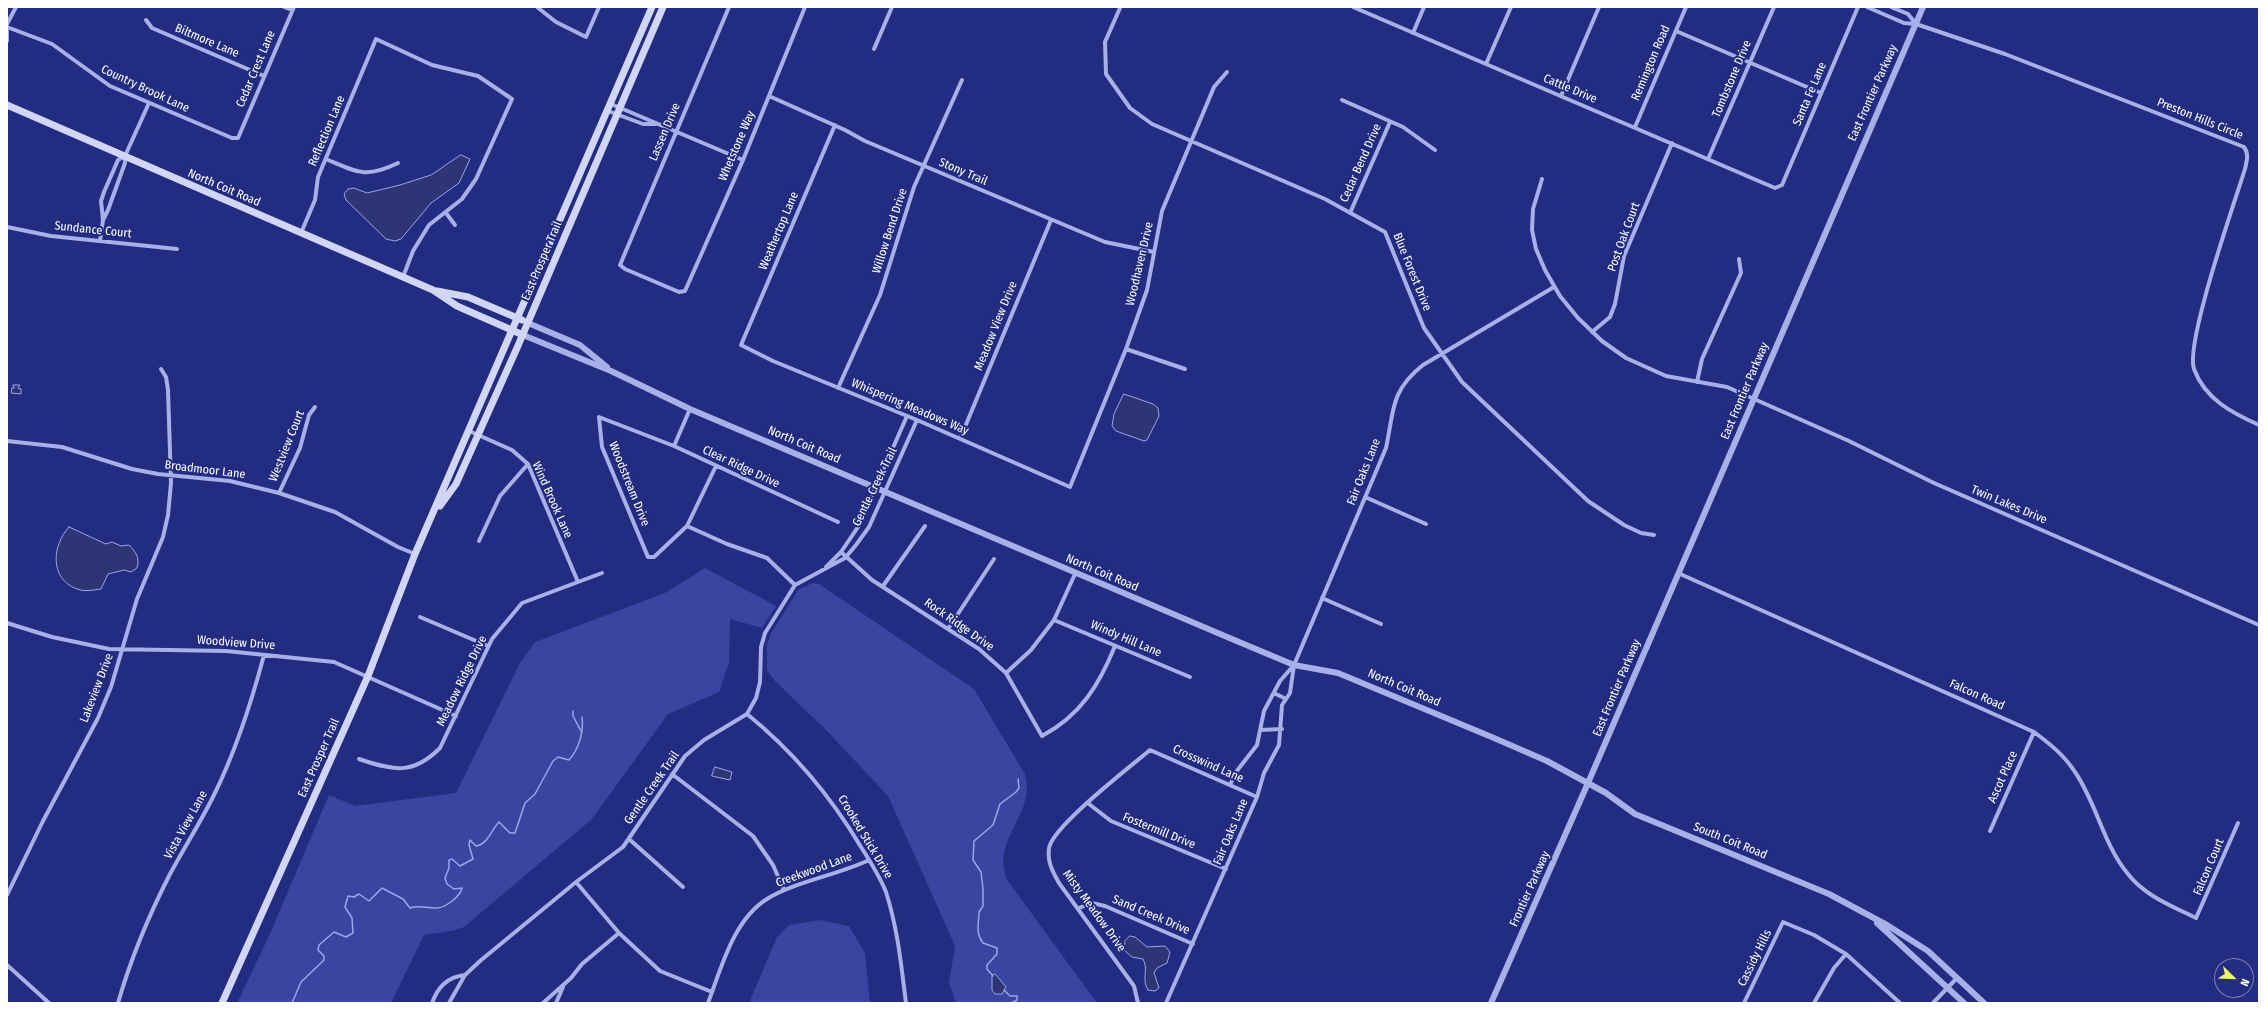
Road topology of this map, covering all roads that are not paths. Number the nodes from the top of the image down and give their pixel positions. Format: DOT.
graph roads {
  1 [pos="16,7"];
  2 [pos="284,7"];
  3 [pos="537,7"];
  4 [pos="599,7"];
  5 [pos="652,7"];
  6 [pos="663,7"];
  7 [pos="729,7"];
  8 [pos="805,7"];
  9 [pos="892,7"];
  10 [pos="1354,7"];
  11 [pos="1424,7"];
  12 [pos="1511,7"];
  13 [pos="1599,7"];
  14 [pos="1686,7"];
  15 [pos="1774,7"];
  16 [pos="1858,7"];
  17 [pos="1867,7"];
  18 [pos="1891,7"];
  19 [pos="1923,7"];
  20 [pos="1120,8"];
  21 [pos="293,9"];
  22 [pos="146,20"];
  23 [pos="1916,24"];
  24 [pos="7,25"];
  25 [pos="7,31"];
  26 [pos="1676,31"];
  27 [pos="1413,33"];
  28 [pos="7,41"];
  29 [pos="874,49"];
  30 [pos="1750,63"];
  31 [pos="1486,64"];
  32 [pos="1227,72"];
  33 [pos="264,76"];
  34 [pos="962,80"];
  35 [pos="1821,93"];
  36 [pos="769,96"];
  37 [pos="1561,96"];
  38 [pos="1342,100"];
  39 [pos="149,103"];
  40 [pos="611,104"];
  41 [pos="7,105"];
  42 [pos="621,107"];
  43 [pos="608,112"];
  44 [pos="617,115"];
  45 [pos="1390,122"];
  46 [pos="657,124"];
  47 [pos="835,125"];
  48 [pos="1635,127"];
  49 [pos="676,131"];
  50 [pos="238,138"];
  51 [pos="1191,142"];
  52 [pos="1672,143"];
  53 [pos="1435,150"];
  54 [pos="125,156"];
  55 [pos="326,159"];
  56 [pos="1708,159"];
  57 [pos="743,160"];
  58 [pos="398,163"];
  59 [pos="924,166"];
  60 [pos="1542,179"];
  61 [pos="1779,187"];
  62 [pos="104,192"];
  63 [pos="113,195"];
  64 [pos="446,212"];
  65 [pos="1350,213"];
  66 [pos="103,220"];
  67 [pos="1051,220"];
  68 [pos="456,225"];
  69 [pos="7,227"];
  70 [pos="301,233"];
  71 [pos="100,241"];
  72 [pos="178,249"];
  73 [pos="1154,252"];
  74 [pos="1739,259"];
  75 [pos="403,277"];
  76 [pos="1554,287"];
  77 [pos="433,290"];
  78 [pos="685,292"];
  79 [pos="518,318"];
  80 [pos="528,323"];
  81 [pos="513,331"];
  82 [pos="1592,332"];
  83 [pos="523,335"];
  84 [pos="742,345"];
  85 [pos="1126,349"];
  86 [pos="1441,354"];
  87 [pos="161,369"];
  88 [pos="1185,369"];
  89 [pos="611,371"];
  90 [pos="1697,382"];
  91 [pos="838,388"];
  92 [pos="1753,400"];
  93 [pos="315,407"];
  94 [pos="690,409"];
  95 [pos="907,416"];
  96 [pos="599,417"];
  97 [pos="917,420"];
  98 [pos="2259,425"];
  99 [pos="469,431"];
  100 [pos="478,435"];
  101 [pos="960,439"];
  102 [pos="7,441"];
  103 [pos="674,446"];
  104 [pos="528,464"];
  105 [pos="716,466"];
  106 [pos="171,475"];
  107 [pos="1070,487"];
  108 [pos="875,488"];
  109 [pos="885,492"];
  110 [pos="279,493"];
  111 [pos="1365,498"];
  112 [pos="431,519"];
  113 [pos="838,522"];
  114 [pos="1426,524"];
  115 [pos="687,526"];
  116 [pos="925,526"];
  117 [pos="1654,535"];
  118 [pos="479,542"];
  119 [pos="841,552"];
  120 [pos="415,554"];
  121 [pos="846,558"];
  122 [pos="994,559"];
  123 [pos="823,570"];
  124 [pos="602,573"];
  125 [pos="1678,573"];
  126 [pos="1075,574"];
  127 [pos="578,582"];
  128 [pos="795,585"];
  129 [pos="883,586"];
  130 [pos="1322,598"];
  131 [pos="420,617"];
  132 [pos="1054,620"];
  133 [pos="7,623"];
  134 [pos="1381,624"];
  135 [pos="2259,625"];
  136 [pos="948,629"];
  137 [pos="488,646"];
  138 [pos="1115,646"];
  139 [pos="123,650"];
  140 [pos="264,655"];
  141 [pos="1294,665"];
  142 [pos="1006,673"];
  143 [pos="368,676"];
  144 [pos="1190,677"];
  145 [pos="1274,693"];
  146 [pos="1286,699"];
  147 [pos="747,714"];
  148 [pos="456,716"];
  149 [pos="1282,729"];
  150 [pos="1260,730"];
  151 [pos="2034,732"];
  152 [pos="1150,750"];
  153 [pos="359,759"];
  154 [pos="672,774"];
  155 [pos="1588,783"];
  156 [pos="1230,785"];
  157 [pos="1257,797"];
  158 [pos="1088,804"];
  159 [pos="2238,823"];
  160 [pos="1990,831"];
  161 [pos="629,839"];
  162 [pos="869,860"];
  163 [pos="1226,869"];
  164 [pos="576,882"];
  165 [pos="683,887"];
  166 [pos="784,890"];
  167 [pos="7,895"];
  168 [pos="1079,908"];
  169 [pos="1866,915"];
  170 [pos="2196,918"];
  171 [pos="619,933"];
  172 [pos="1193,944"];
  173 [pos="1846,954"];
  174 [pos="7,965"];
  175 [pos="465,975"];
  176 [pos="1957,978"];
  177 [pos="564,985"];
  178 [pos="1948,988"];
  179 [pos="712,992"];
  180 [pos="49,1003"];
  181 [pos="118,1003"];
  182 [pos="222,1003"];
  183 [pos="432,1003"];
  184 [pos="449,1003"];
  185 [pos="544,1003"];
  186 [pos="556,1003"];
  187 [pos="708,1003"];
  188 [pos="906,1003"];
  189 [pos="1138,1003"];
  190 [pos="1166,1003"];
  191 [pos="1491,1003"];
  192 [pos="1744,1003"];
  193 [pos="1814,1003"];
  194 [pos="1900,1003"];
  195 [pos="1933,1003"];
  196 [pos="1964,1003"];
  197 [pos="1984,1003"];
  1 -- 24 [label="street"];
  2 -- 21 [label="street"];
  3 -- 4 [label="street"];
  5 -- 40 [label="main road, East Prosper Trail"];
  6 -- 42 [label="main road, East Prosper Trail"];
  7 -- 49 [label="street, Lassen Drive"];
  8 -- 36 [label="street, Whetstone Way"];
  9 -- 29 [label="street"];
  10 -- 27 [label="street, Cattle Drive"];
  11 -- 27 [label="street"];
  12 -- 31 [label="street"];
  13 -- 37 [label="street"];
  14 -- 26 [label="street, Remington Road"];
  15 -- 30 [label="street, Tombstone Drive"];
  16 -- 35 [label="street, Santa Fe Lane"];
  17 -- 23 [label="street"];
  18 -- 23 [label="street"];
  19 -- 23 [label="street, East Frontier Parkway"];
  20 -- 51 [label="street, Blue Forest Drive"];
  21 -- 33 [label="street, Cedar Crest Lane"];
  22 -- 33 [label="street, Biltmore Lane"];
  23 -- 92 [label="street, East Frontier Parkway"];
  23 -- 98 [label="street, Preston Hills Circle"];
  24 -- 39 [label="street, Country Brook Lane"];
  25 -- 28 [label="street"];
  26 -- 30 [label="street"];
  26 -- 48 [label="street, Remington Road"];
  27 -- 31 [label="street, Cattle Drive"];
  30 -- 35 [label="street"];
  30 -- 56 [label="street, Tombstone Drive"];
  31 -- 37 [label="street, Cattle Drive"];
  32 -- 51 [label="street, Woodhaven Drive"];
  33 -- 50 [label="street, Cedar Crest Lane"];
  34 -- 59 [label="street, Willow Bend Drive"];
  35 -- 61 [label="street, Santa Fe Lane"];
  36 -- 47 [label="street, Stony Trail"];
  36 -- 57 [label="street, Whetstone Way"];
  37 -- 48 [label="street, Cattle Drive"];
  38 -- 45 [label="street"];
  39 -- 50 [label="street, Country Brook Lane"];
  39 -- 54 [label="street"];
  40 -- 42 [label="street"];
  40 -- 43 [label="main road, East Prosper Trail"];
  41 -- 54 [label="main road, North Coit Road"];
  42 -- 44 [label="main road, East Prosper Trail"];
  42 -- 46 [label="street"];
  43 -- 44 [label="street"];
  43 -- 79 [label="main road, East Prosper Trail"];
  44 -- 46 [label="street"];
  44 -- 80 [label="main road, East Prosper Trail"];
  45 -- 53 [label="street"];
  45 -- 65 [label="street, Cedar Bend Drive"];
  46 -- 49 [label="street"];
  47 -- 59 [label="street, Stony Trail"];
  47 -- 84 [label="street, Weathertop Lane"];
  48 -- 52 [label="street, Cattle Drive"];
  49 -- 57 [label="street"];
  49 -- 78 [label="street, Lassen Drive"];
  51 -- 65 [label="street, Blue Forest Drive"];
  51 -- 73 [label="street, Woodhaven Drive"];
  52 -- 56 [label="street, Cattle Drive"];
  52 -- 82 [label="street, Post Oak Court"];
  54 -- 62 [label="street"];
  54 -- 63 [label="street"];
  54 -- 70 [label="main road, North Coit Road"];
  55 -- 58 [label="street"];
  55 -- 64 [label="street, Reflection Lane"];
  55 -- 70 [label="street, Reflection Lane"];
  56 -- 61 [label="street, Cattle Drive"];
  57 -- 78 [label="street, Whetstone Way"];
  59 -- 67 [label="street, Stony Trail"];
  59 -- 91 [label="street, Willow Bend Drive"];
  60 -- 76 [label="street, Twin Lakes Drive"];
  62 -- 63 [label="street"];
  62 -- 66 [label="street"];
  63 -- 66 [label="street"];
  64 -- 68 [label="street"];
  64 -- 75 [label="street"];
  65 -- 86 [label="street, Blue Forest Drive"];
  66 -- 71 [label="street"];
  67 -- 73 [label="street, Stony Trail"];
  67 -- 101 [label="street, Meadow View Drive"];
  69 -- 71 [label="street, Sundance Court"];
  70 -- 75 [label="main road, North Coit Road"];
  71 -- 72 [label="street, Sundance Court"];
  73 -- 85 [label="street, Woodhaven Drive"];
  74 -- 90 [label="street"];
  75 -- 77 [label="main road, North Coit Road"];
  76 -- 82 [label="street, Twin Lakes Drive"];
  76 -- 86 [label="street, Fair Oaks Lane"];
  77 -- 79 [label="main road, North Coit Road"];
  77 -- 81 [label="main road, North Coit Road"];
  79 -- 80 [label="main road, North Coit Road"];
  79 -- 81 [label="main road, East Prosper Trail"];
  80 -- 83 [label="main road, East Prosper Trail"];
  80 -- 89 [label="street, North Coit Road"];
  81 -- 83 [label="main road, North Coit Road"];
  81 -- 99 [label="main road, East Prosper Trail"];
  82 -- 90 [label="street, Twin Lakes Drive"];
  83 -- 89 [label="street, North Coit Road"];
  83 -- 100 [label="main road, East Prosper Trail"];
  84 -- 91 [label="street, Whispering Meadows Way"];
  85 -- 88 [label="street"];
  85 -- 107 [label="street, Woodhaven Drive"];
  86 -- 111 [label="street, Fair Oaks Lane"];
  86 -- 117 [label="street, Blue Forest Drive"];
  87 -- 106 [label="street, Lakeview Drive"];
  89 -- 94 [label="street, North Coit Road"];
  90 -- 92 [label="street, Twin Lakes Drive"];
  91 -- 95 [label="street, Whispering Meadows Way"];
  92 -- 125 [label="street, East Frontier Parkway"];
  92 -- 135 [label="street, Twin Lakes Drive"];
  93 -- 110 [label="street, Westview Court"];
  94 -- 103 [label="street"];
  94 -- 108 [label="street, North Coit Road"];
  95 -- 97 [label="street, Whispering Meadows Way"];
  95 -- 108 [label="street, Gentle Creek Trail"];
  96 -- 103 [label="street, Clear Ridge Drive"];
  96 -- 115 [label="street, Woodstream Drive"];
  97 -- 101 [label="street, Whispering Meadows Way"];
  97 -- 109 [label="street, Gentle Creek Trail"];
  99 -- 100 [label="street, Wind Brook Lane"];
  99 -- 112 [label="main road, East Prosper Trail"];
  100 -- 104 [label="street, Wind Brook Lane"];
  100 -- 112 [label="main road, East Prosper Trail"];
  101 -- 107 [label="street, Whispering Meadows Way"];
  102 -- 106 [label="street, Broadmoor Lane"];
  103 -- 105 [label="street, Clear Ridge Drive"];
  104 -- 118 [label="street"];
  104 -- 127 [label="street, Wind Brook Lane"];
  105 -- 113 [label="street, Clear Ridge Drive"];
  105 -- 115 [label="street"];
  106 -- 110 [label="street, Broadmoor Lane"];
  106 -- 139 [label="street, Lakeview Drive"];
  108 -- 109 [label="street, North Coit Road"];
  108 -- 119 [label="street, Gentle Creek Trail"];
  109 -- 121 [label="street, Gentle Creek Trail"];
  109 -- 126 [label="street, North Coit Road"];
  110 -- 120 [label="street, Broadmoor Lane"];
  111 -- 114 [label="street"];
  111 -- 130 [label="street, Fair Oaks Lane"];
  112 -- 120 [label="main road, East Prosper Trail"];
  115 -- 128 [label="street"];
  116 -- 129 [label="street"];
  119 -- 121 [label="street, Rock Ridge Drive"];
  119 -- 123 [label="street, Gentle Creek Trail"];
  120 -- 143 [label="main road, East Prosper Trail"];
  121 -- 123 [label="street, Gentle Creek Trail"];
  121 -- 129 [label="street, Rock Ridge Drive"];
  122 -- 136 [label="street"];
  123 -- 128 [label="street, Gentle Creek Trail"];
  124 -- 127 [label="street, Meadow Ridge Drive"];
  125 -- 151 [label="street, Falcon Road"];
  125 -- 155 [label="street, East Frontier Parkway"];
  126 -- 132 [label="street"];
  126 -- 141 [label="street, North Coit Road"];
  127 -- 137 [label="street, Meadow Ridge Drive"];
  128 -- 147 [label="street, Gentle Creek Trail"];
  129 -- 136 [label="street, Rock Ridge Drive"];
  130 -- 134 [label="street"];
  130 -- 141 [label="street, Fair Oaks Lane"];
  131 -- 137 [label="street"];
  132 -- 138 [label="street, Windy Hill Lane"];
  132 -- 142 [label="street"];
  133 -- 139 [label="street, Woodview Drive"];
  136 -- 142 [label="street, Rock Ridge Drive"];
  137 -- 148 [label="street, Meadow Ridge Drive"];
  138 -- 142 [label="street, Rock Ridge Drive"];
  138 -- 144 [label="street, Windy Hill Lane"];
  139 -- 140 [label="street, Woodview Drive"];
  139 -- 167 [label="street, Lakeview Drive"];
  140 -- 143 [label="street, Woodview Drive"];
  140 -- 181 [label="street, Vista View Lane"];
  141 -- 145 [label="street, Fair Oaks Lane"];
  141 -- 146 [label="street, Fair Oaks Lane"];
  141 -- 155 [label="street, North Coit Road"];
  143 -- 148 [label="street, Woodview Drive"];
  143 -- 182 [label="main road, East Prosper Trail"];
  145 -- 146 [label="street"];
  145 -- 150 [label="street, Fair Oaks Lane"];
  146 -- 149 [label="street, Fair Oaks Lane"];
  147 -- 154 [label="street, Gentle Creek Trail"];
  147 -- 162 [label="street, Crooked Stick Drive"];
  148 -- 153 [label="street, Meadow Ridge Drive"];
  149 -- 150 [label="street"];
  149 -- 157 [label="street, Fair Oaks Lane"];
  150 -- 156 [label="street, Fair Oaks Lane"];
  151 -- 160 [label="street, Ascot Place"];
  151 -- 170 [label="street, Falcon Road"];
  152 -- 156 [label="street, Crosswind Lane"];
  152 -- 158 [label="street, Misty Meadow Drive"];
  154 -- 161 [label="street, Gentle Creek Trail"];
  154 -- 166 [label="street"];
  155 -- 169 [label="street, South Coit Road"];
  155 -- 191 [label="street, Frontier Parkway"];
  156 -- 157 [label="street, Crosswind Lane"];
  157 -- 163 [label="street, Fair Oaks Lane"];
  158 -- 163 [label="street, Fostermill Drive"];
  158 -- 168 [label="street, Misty Meadow Drive"];
  159 -- 170 [label="street, Falcon Court"];
  161 -- 164 [label="street, Gentle Creek Trail"];
  161 -- 165 [label="street"];
  162 -- 166 [label="street, Creekwood Lane"];
  162 -- 188 [label="street, Crooked Stick Drive"];
  163 -- 172 [label="street, Fair Oaks Lane"];
  164 -- 171 [label="street"];
  164 -- 175 [label="street, Gentle Creek Trail"];
  166 -- 179 [label="street, Creekwood Lane"];
  168 -- 172 [label="street, Sand Creek Drive"];
  168 -- 189 [label="street, Misty Meadow Drive"];
  169 -- 176 [label="street, South Coit Road"];
  169 -- 178 [label="street, South Coit Road"];
  171 -- 177 [label="street"];
  171 -- 179 [label="street"];
  172 -- 190 [label="street, Fair Oaks Lane"];
  173 -- 192 [label="street, Cassidy Hills"];
  173 -- 193 [label="street"];
  173 -- 194 [label="street"];
  174 -- 180 [label="street"];
  175 -- 183 [label="street, Gentle Creek Trail"];
  175 -- 184 [label="street, Gentle Creek Trail"];
  176 -- 178 [label="street"];
  176 -- 197 [label="street, South Coit Road"];
  177 -- 185 [label="street"];
  177 -- 186 [label="street"];
  178 -- 195 [label="street"];
  178 -- 196 [label="street, South Coit Road"];
  179 -- 187 [label="street, Creekwood Lane"];
}
